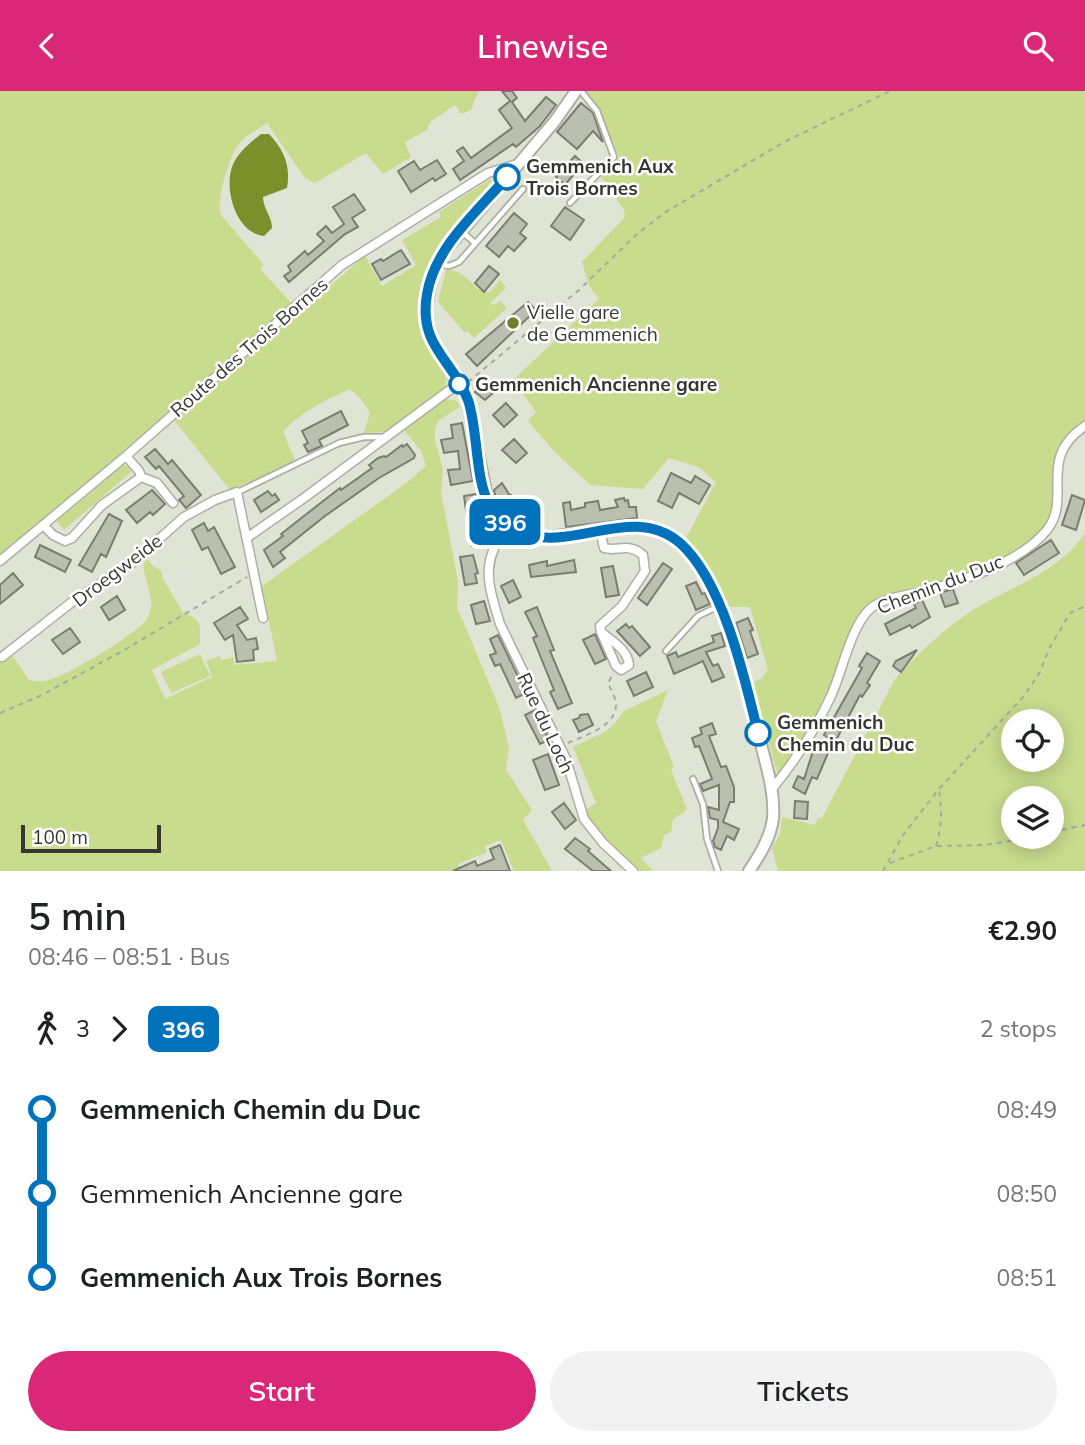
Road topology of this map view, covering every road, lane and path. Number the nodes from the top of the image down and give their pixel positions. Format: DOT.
graph roads {
  1 [pos="578,91"];
  2 [pos="890,91"];
  3 [pos="518,164"];
  4 [pos="523,189"];
  5 [pos="569,203"];
  6 [pos="460,231"];
  7 [pos="475,243"];
  8 [pos="438,263"];
  9 [pos="460,386"];
  10 [pos="1085,426"];
  11 [pos="387,437"];
  12 [pos="126,456"];
  13 [pos="141,477"];
  14 [pos="237,492"];
  15 [pos="488,502"];
  16 [pos="173,503"];
  17 [pos="43,525"];
  18 [pos="509,526"];
  19 [pos="600,530"];
  20 [pos="248,537"];
  21 [pos="489,560"];
  22 [pos="0,561"];
  23 [pos="254,575"];
  24 [pos="719,606"];
  25 [pos="1085,606"];
  26 [pos="263,618"];
  27 [pos="601,632"];
  28 [pos="666,651"];
  29 [pos="2,657"];
  30 [pos="618,669"];
  31 [pos="0,713"];
  32 [pos="560,746"];
  33 [pos="693,779"];
  34 [pos="772,789"];
  35 [pos="939,789"];
  36 [pos="1085,825"];
  37 [pos="1064,829"];
  38 [pos="1001,842"];
  39 [pos="936,846"];
  40 [pos="889,863"];
  41 [pos="634,871"];
  42 [pos="718,871"];
  43 [pos="749,871"];
  44 [pos="883,871"];
  1 -- 3 [label="main road"];
  1 -- 5 [label="lane"];
  2 -- 9 [label="path"];
  3 -- 6 [label="main road"];
  3 -- 12 [label="street, Route des Trois Bornes"];
  4 -- 7 [label="lane"];
  6 -- 7 [label="lane"];
  6 -- 8 [label="main road"];
  7 -- 8 [label="lane"];
  8 -- 9 [label="main road"];
  9 -- 11 [label="street"];
  9 -- 15 [label="main road"];
  10 -- 34 [label="street, Chemin du Duc"];
  11 -- 14 [label="lane, Droegweide"];
  11 -- 20 [label="street"];
  12 -- 13 [label="street"];
  12 -- 17 [label="street, Route des Trois Bornes"];
  13 -- 16 [label="street"];
  13 -- 17 [label="street"];
  14 -- 20 [label="street"];
  14 -- 29 [label="street, Droegweide"];
  15 -- 18 [label="main road"];
  15 -- 21 [label="path"];
  17 -- 22 [label="street, Route des Trois Bornes"];
  18 -- 19 [label="main road"];
  18 -- 21 [label="street"];
  19 -- 24 [label="main road"];
  19 -- 27 [label="street"];
  20 -- 23 [label="street"];
  21 -- 32 [label="street, Rue du Loch"];
  23 -- 26 [label="street"];
  23 -- 31 [label="path"];
  24 -- 28 [label="lane"];
  24 -- 34 [label="main road"];
  25 -- 35 [label="path"];
  27 -- 30 [label="street"];
  27 -- 30 [label="street"];
  30 -- 32 [label="path"];
  32 -- 41 [label="street, Rue du Loch"];
  33 -- 42 [label="lane"];
  34 -- 43 [label="main road"];
  35 -- 39 [label="path"];
  35 -- 40 [label="path"];
  36 -- 37 [label="path"];
  38 -- 39 [label="path"];
  39 -- 40 [label="path"];
  40 -- 44 [label="path"];
}
